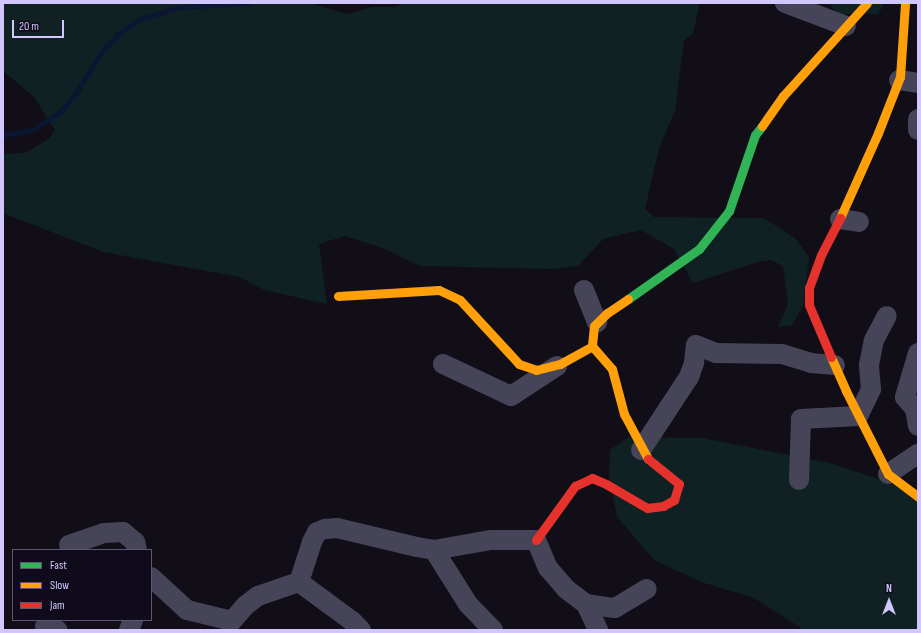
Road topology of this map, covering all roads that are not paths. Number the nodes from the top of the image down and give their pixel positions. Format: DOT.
graph roads {
  1 [pos="785,3"];
  2 [pos="868,3"];
  3 [pos="904,3"];
  4 [pos="846,26"];
  5 [pos="899,80"];
  6 [pos="918,83"];
  7 [pos="918,119"];
  8 [pos="918,130"];
  9 [pos="840,219"];
  10 [pos="859,222"];
  11 [pos="584,290"];
  12 [pos="338,296"];
  13 [pos="887,316"];
  14 [pos="597,323"];
  15 [pos="592,346"];
  16 [pos="918,352"];
  17 [pos="442,364"];
  18 [pos="560,364"];
  19 [pos="835,365"];
  20 [pos="858,416"];
  21 [pos="918,426"];
  22 [pos="641,450"];
  23 [pos="918,454"];
  24 [pos="888,474"];
  25 [pos="799,480"];
  26 [pos="918,497"];
  27 [pos="536,540"];
  28 [pos="69,545"];
  29 [pos="137,549"];
  30 [pos="434,550"];
  31 [pos="152,582"];
  32 [pos="299,582"];
  33 [pos="647,589"];
  34 [pos="586,604"];
  35 [pos="234,626"];
  36 [pos="361,630"];
  37 [pos="493,630"];
  38 [pos="598,630"];
  1 -- 4 [label="street"];
  2 -- 4 [label="street"];
  3 -- 5 [label="street"];
  4 -- 14 [label="street"];
  5 -- 6 [label="street"];
  5 -- 9 [label="street"];
  7 -- 8 [label="street"];
  9 -- 10 [label="street"];
  9 -- 19 [label="street"];
  11 -- 14 [label="street"];
  12 -- 18 [label="street"];
  13 -- 20 [label="street"];
  14 -- 15 [label="street"];
  15 -- 18 [label="street"];
  15 -- 22 [label="street"];
  16 -- 21 [label="street"];
  17 -- 18 [label="street"];
  19 -- 20 [label="street"];
  19 -- 22 [label="street"];
  20 -- 24 [label="street"];
  20 -- 25 [label="street"];
  22 -- 27 [label="street"];
  23 -- 24 [label="street"];
  24 -- 26 [label="street"];
  27 -- 30 [label="street"];
  27 -- 34 [label="street"];
  28 -- 29 [label="street"];
  30 -- 32 [label="street"];
  30 -- 37 [label="street"];
  31 -- 35 [label="street"];
  32 -- 35 [label="street"];
  32 -- 36 [label="street"];
  33 -- 34 [label="street"];
  34 -- 38 [label="street"];
}
